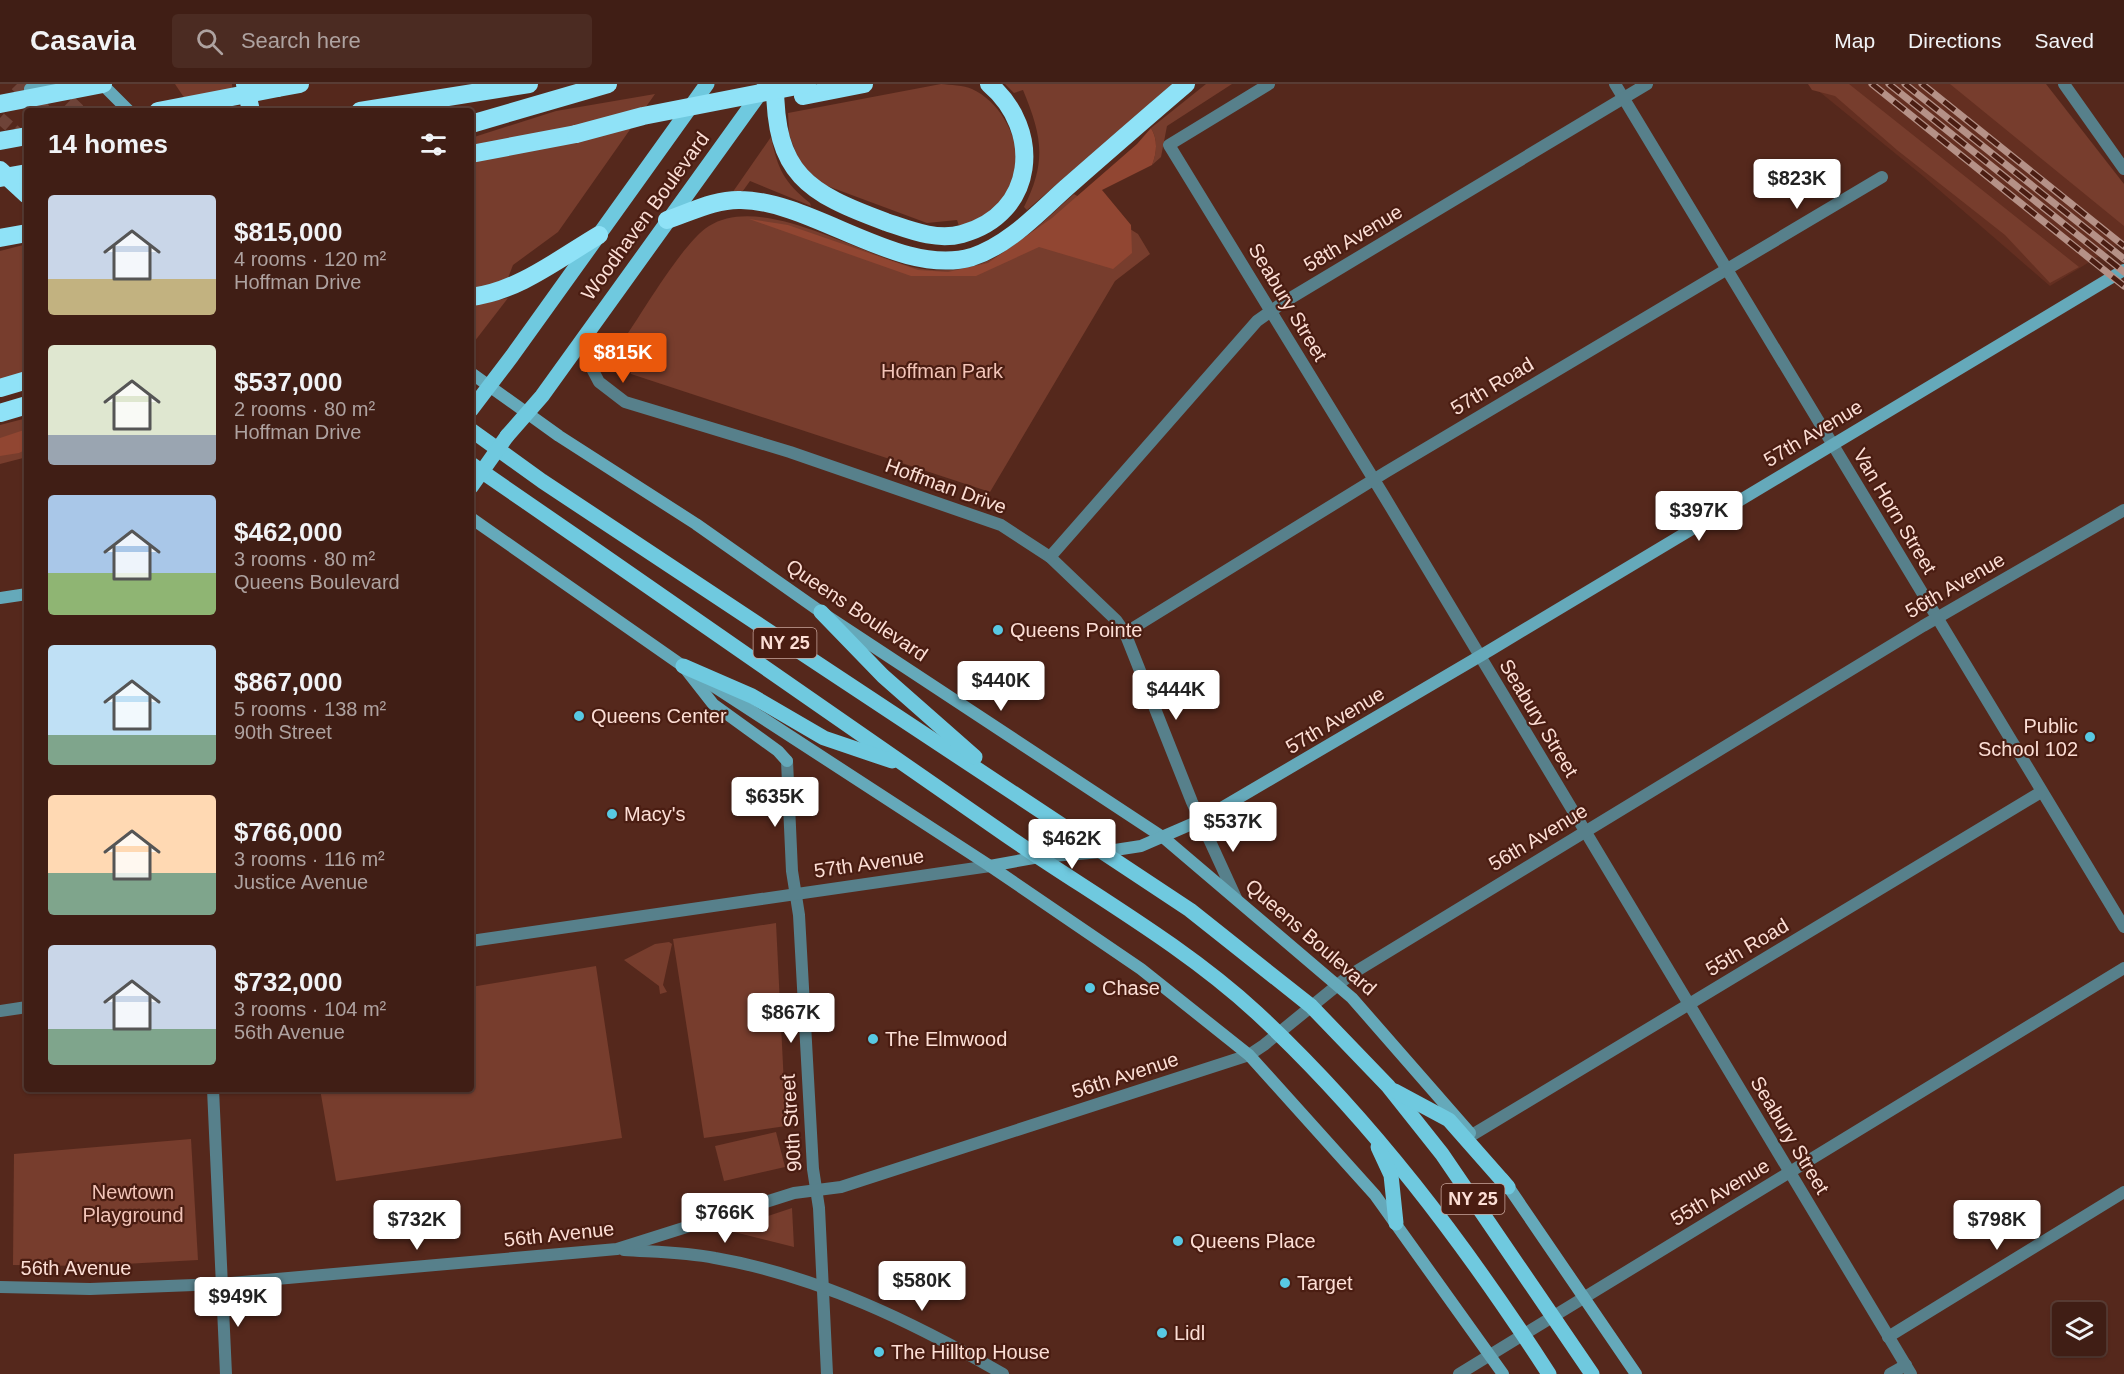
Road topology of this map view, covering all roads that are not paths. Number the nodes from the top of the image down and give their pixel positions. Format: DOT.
graph roads {
  1 [pos="52,84"];
  2 [pos="103,84"];
  3 [pos="245,84"];
  4 [pos="300,84"];
  5 [pos="529,84"];
  6 [pos="608,84"];
  7 [pos="707,84"];
  8 [pos="766,84"];
  9 [pos="775,84"];
  10 [pos="864,84"];
  11 [pos="989,84"];
  12 [pos="1186,84"];
  13 [pos="1269,84"];
  14 [pos="1615,84"];
  15 [pos="1647,84"];
  16 [pos="2064,84"];
  17 [pos="805,90"];
  18 [pos="0,96"];
  19 [pos="1624,98"];
  20 [pos="0,104"];
  21 [pos="126,108"];
  22 [pos="174,108"];
  23 [pos="250,108"];
  24 [pos="379,108"];
  25 [pos="474,123"];
  26 [pos="24,137"];
  27 [pos="0,141"];
  28 [pos="474,153"];
  29 [pos="2124,169"];
  30 [pos="0,170"];
  31 [pos="24,174"];
  32 [pos="1882,177"];
  33 [pos="0,178"];
  34 [pos="24,192"];
  35 [pos="668,220"];
  36 [pos="24,234"];
  37 [pos="599,235"];
  38 [pos="0,238"];
  39 [pos="1727,268"];
  40 [pos="2124,270"];
  41 [pos="474,296"];
  42 [pos="1271,311"];
  43 [pos="583,339"];
  44 [pos="474,375"];
  45 [pos="24,381"];
  46 [pos="490,385"];
  47 [pos="0,388"];
  48 [pos="24,406"];
  49 [pos="474,406"];
  50 [pos="0,412"];
  51 [pos="528,412"];
  52 [pos="474,432"];
  53 [pos="1832,445"];
  54 [pos="474,466"];
  55 [pos="1374,480"];
  56 [pos="474,483"];
  57 [pos="2124,510"];
  58 [pos="474,520"];
  59 [pos="1050,557"];
  60 [pos="24,594"];
  61 [pos="0,598"];
  62 [pos="821,612"];
  63 [pos="1937,618"];
  64 [pos="1125,633"];
  65 [pos="1479,657"];
  66 [pos="683,666"];
  67 [pos="908,766"];
  68 [pos="1013,791"];
  69 [pos="2041,792"];
  70 [pos="1201,820"];
  71 [pos="1584,831"];
  72 [pos="1164,838"];
  73 [pos="1102,852"];
  74 [pos="1039,857"];
  75 [pos="990,866"];
  76 [pos="795,892"];
  77 [pos="1236,898"];
  78 [pos="2124,927"];
  79 [pos="474,941"];
  80 [pos="2124,968"];
  81 [pos="1337,984"];
  82 [pos="1689,1005"];
  83 [pos="1311,1006"];
  84 [pos="24,1007"];
  85 [pos="0,1011"];
  86 [pos="1278,1034"];
  87 [pos="1249,1054"];
  88 [pos="1388,1086"];
  89 [pos="213,1092"];
  90 [pos="1367,1125"];
  91 [pos="1472,1136"];
  92 [pos="1789,1172"];
  93 [pos="1508,1187"];
  94 [pos="816,1190"];
  95 [pos="2124,1192"];
  96 [pos="1396,1223"];
  97 [pos="617,1249"];
  98 [pos="220,1284"];
  99 [pos="0,1287"];
  100 [pos="823,1287"];
  101 [pos="1585,1297"];
  102 [pos="1553,1316"];
  103 [pos="1522,1334"];
  104 [pos="1888,1336"];
  105 [pos="1490,1354"];
  106 [pos="1908,1370"];
  107 [pos="226,1374"];
  108 [pos="827,1374"];
  109 [pos="1003,1374"];
  110 [pos="1459,1374"];
  111 [pos="1503,1374"];
  112 [pos="1548,1374"];
  113 [pos="1592,1374"];
  114 [pos="1636,1374"];
  115 [pos="1890,1374"];
  1 -- 18 [label="street"];
  2 -- 20 [label="highway, bridge"];
  2 -- 21 [label="street"];
  3 -- 23 [label="highway"];
  4 -- 22 [label="highway, bridge"];
  5 -- 24 [label="highway"];
  6 -- 25 [label="highway"];
  7 -- 37 [label="main road, Woodhaven Boulevard"];
  8 -- 35 [label="main road, Woodhaven Boulevard"];
  9 -- 11 [label="highway"];
  10 -- 17 [label="highway"];
  12 -- 35 [label="highway"];
  13 -- 42 [label="street, Seabury Street"];
  14 -- 19 [label="street, Van Horn Street"];
  15 -- 19 [label="street, 58th Avenue"];
  16 -- 29 [label="street"];
  17 -- 28 [label="highway, bridge"];
  19 -- 39 [label="street, Van Horn Street"];
  19 -- 42 [label="street, 58th Avenue"];
  26 -- 27 [label="highway, bridge"];
  30 -- 34 [label="highway"];
  31 -- 33 [label="highway, bridge"];
  32 -- 39 [label="street, 57th Road"];
  35 -- 43 [label="main road, Woodhaven Boulevard"];
  36 -- 38 [label="highway"];
  37 -- 41 [label="highway"];
  37 -- 46 [label="main road, Woodhaven Boulevard"];
  39 -- 53 [label="street, Van Horn Street"];
  39 -- 55 [label="street, 57th Road"];
  40 -- 53 [label="street, 57th Avenue"];
  42 -- 55 [label="street, Seabury Street"];
  42 -- 59 [label="street, 58th Avenue"];
  43 -- 51 [label="main road, Woodhaven Boulevard"];
  43 -- 59 [label="street, Hoffman Drive"];
  44 -- 46 [label="street, Queens Boulevard"];
  45 -- 47 [label="highway"];
  46 -- 49 [label="main road, Woodhaven Boulevard"];
  46 -- 51 [label="street, Queens Boulevard"];
  48 -- 50 [label="highway"];
  51 -- 56 [label="main road, Woodhaven Boulevard, bridge"];
  51 -- 62 [label="street, Queens Boulevard"];
  52 -- 68 [label="main road, NY 25"];
  53 -- 63 [label="street, Van Horn Street"];
  53 -- 65 [label="street, 57th Avenue"];
  54 -- 67 [label="main road, NY 25"];
  55 -- 64 [label="street, 57th Road"];
  55 -- 65 [label="street, Seabury Street"];
  57 -- 63 [label="street, 56th Avenue"];
  58 -- 66 [label="street"];
  59 -- 64 [label="street, Hoffman Drive"];
  60 -- 61 [label="street"];
  62 -- 68 [label="main road"];
  62 -- 72 [label="street, Queens Boulevard"];
  63 -- 69 [label="street, Van Horn Street"];
  63 -- 71 [label="street, 56th Avenue"];
  64 -- 70 [label="street, Hoffman Drive"];
  65 -- 70 [label="street, 57th Avenue"];
  65 -- 71 [label="street, Seabury Street"];
  66 -- 67 [label="main road"];
  66 -- 75 [label="street"];
  66 -- 76 [label="street, 90th Street"];
  67 -- 74 [label="main road, NY 25"];
  68 -- 73 [label="main road, NY 25"];
  69 -- 78 [label="street, Van Horn Street"];
  69 -- 82 [label="street, 55th Road"];
  70 -- 72 [label="street, 57th Avenue"];
  70 -- 77 [label="street, Hoffman Drive"];
  71 -- 81 [label="street, 56th Avenue"];
  71 -- 82 [label="street, Seabury Street"];
  72 -- 73 [label="street, 57th Avenue"];
  72 -- 77 [label="street, Queens Boulevard"];
  73 -- 74 [label="street, 57th Avenue"];
  73 -- 83 [label="main road, NY 25"];
  74 -- 75 [label="street, 57th Avenue"];
  74 -- 86 [label="main road, NY 25"];
  75 -- 76 [label="street, 57th Avenue"];
  75 -- 87 [label="street"];
  76 -- 79 [label="street, 57th Avenue"];
  76 -- 94 [label="street, 90th Street"];
  77 -- 81 [label="street, Queens Boulevard"];
  80 -- 92 [label="street, 55th Avenue"];
  81 -- 83 [label="street, 56th Avenue"];
  81 -- 91 [label="street, Queens Boulevard"];
  82 -- 91 [label="street, 55th Road"];
  82 -- 92 [label="street, Seabury Street"];
  83 -- 86 [label="street, 56th Avenue"];
  83 -- 88 [label="main road, NY 25"];
  84 -- 85 [label="street"];
  86 -- 87 [label="street, 56th Avenue"];
  86 -- 90 [label="main road, NY 25"];
  87 -- 94 [label="street, 56th Avenue"];
  87 -- 96 [label="street"];
  88 -- 93 [label="main road"];
  88 -- 102 [label="main road, NY 25"];
  89 -- 98 [label="street"];
  90 -- 96 [label="main road"];
  90 -- 103 [label="main road, NY 25"];
  91 -- 93 [label="street, Queens Boulevard"];
  92 -- 101 [label="street, 55th Avenue"];
  92 -- 104 [label="street, Seabury Street"];
  93 -- 101 [label="street, Queens Boulevard"];
  94 -- 97 [label="street, 56th Avenue"];
  94 -- 100 [label="street, 90th Street"];
  95 -- 104 [label="street"];
  96 -- 105 [label="street"];
  97 -- 98 [label="street, 56th Avenue"];
  97 -- 100 [label="street"];
  98 -- 99 [label="street, 56th Avenue"];
  98 -- 107 [label="street"];
  100 -- 108 [label="street, 90th Street"];
  100 -- 109 [label="street"];
  101 -- 102 [label="street, 55th Avenue"];
  101 -- 114 [label="street, Queens Boulevard"];
  102 -- 103 [label="street, 55th Avenue"];
  102 -- 113 [label="main road, NY 25"];
  103 -- 105 [label="street, 55th Avenue"];
  103 -- 112 [label="main road, NY 25"];
  104 -- 106 [label="street, Seabury Street"];
  105 -- 110 [label="street, 55th Avenue"];
  105 -- 111 [label="street"];
  106 -- 115 [label="street"];
}
